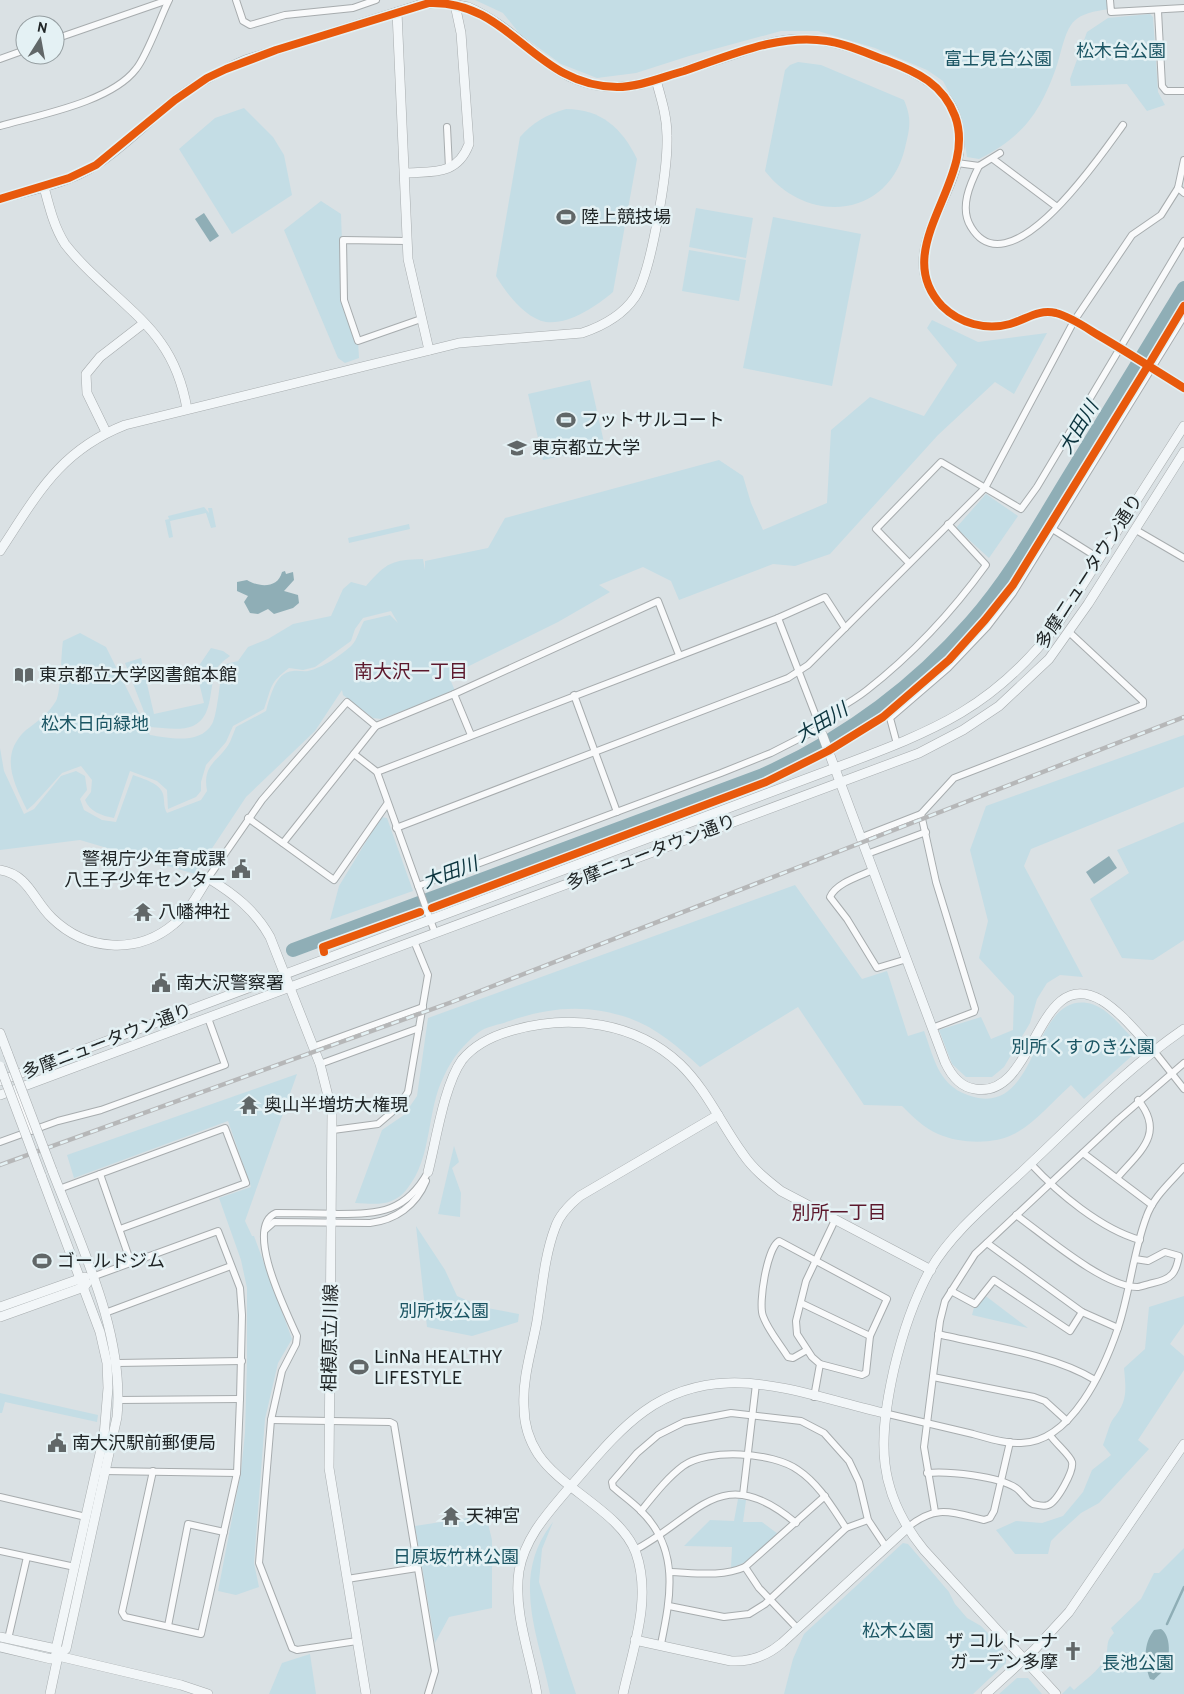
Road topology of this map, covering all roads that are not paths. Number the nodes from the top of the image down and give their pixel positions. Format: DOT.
graph roads {
  1 [pos="168,0"];
  2 [pos="236,0"];
  3 [pos="376,0"];
  4 [pos="454,0"];
  5 [pos="1110,0"];
  6 [pos="1184,8"];
  7 [pos="1158,11"];
  8 [pos="397,12"];
  9 [pos="65,36"];
  10 [pos="15,53"];
  11 [pos="0,58"];
  12 [pos="656,80"];
  13 [pos="1184,91"];
  14 [pos="1122,125"];
  15 [pos="0,126"];
  16 [pos="447,127"];
  17 [pos="1000,153"];
  18 [pos="992,159"];
  19 [pos="1184,160"];
  20 [pos="957,163"];
  21 [pos="979,166"];
  22 [pos="449,168"];
  23 [pos="404,173"];
  24 [pos="44,187"];
  25 [pos="1178,188"];
  26 [pos="1184,193"];
  27 [pos="0,199"];
  28 [pos="1057,207"];
  29 [pos="407,241"];
  30 [pos="1184,241"];
  31 [pos="1184,316"];
  32 [pos="421,319"];
  33 [pos="1074,321"];
  34 [pos="144,323"];
  35 [pos="1120,349"];
  36 [pos="429,350"];
  37 [pos="1150,366"];
  38 [pos="1184,388"];
  39 [pos="187,409"];
  40 [pos="1184,426"];
  41 [pos="106,432"];
  42 [pos="1184,452"];
  43 [pos="985,488"];
  44 [pos="948,524"];
  45 [pos="1054,530"];
  46 [pos="1136,530"];
  47 [pos="0,551"];
  48 [pos="1184,558"];
  49 [pos="1100,559"];
  50 [pos="909,563"];
  51 [pos="778,618"];
  52 [pos="845,628"];
  53 [pos="1069,632"];
  54 [pos="679,655"];
  55 [pos="799,672"];
  56 [pos="454,694"];
  57 [pos="574,695"];
  58 [pos="818,721"];
  59 [pos="376,726"];
  60 [pos="821,731"];
  61 [pos="471,735"];
  62 [pos="897,744"];
  63 [pos="594,751"];
  64 [pos="354,754"];
  65 [pos="835,768"];
  66 [pos="377,772"];
  67 [pos="840,781"];
  68 [pos="387,804"];
  69 [pos="617,812"];
  70 [pos="921,814"];
  71 [pos="248,818"];
  72 [pos="396,828"];
  73 [pos="926,832"];
  74 [pos="862,837"];
  75 [pos="283,843"];
  76 [pos="867,854"];
  77 [pos="0,870"];
  78 [pos="873,870"];
  79 [pos="208,878"];
  80 [pos="419,889"];
  81 [pos="430,920"];
  82 [pos="435,933"];
  83 [pos="414,941"];
  84 [pos="906,959"];
  85 [pos="285,974"];
  86 [pos="290,987"];
  87 [pos="423,1007"];
  88 [pos="208,1018"];
  89 [pos="419,1028"];
  90 [pos="932,1028"];
  91 [pos="1184,1029"];
  92 [pos="0,1033"];
  93 [pos="313,1047"];
  94 [pos="1154,1051"];
  95 [pos="1184,1063"];
  96 [pos="320,1064"];
  97 [pos="0,1066"];
  98 [pos="1171,1073"];
  99 [pos="0,1081"];
  100 [pos="16,1089"];
  101 [pos="1184,1089"];
  102 [pos="0,1095"];
  103 [pos="1138,1100"];
  104 [pos="718,1115"];
  105 [pos="333,1130"];
  106 [pos="31,1131"];
  107 [pos="0,1142"];
  108 [pos="1083,1153"];
  109 [pos="1031,1164"];
  110 [pos="1184,1167"];
  111 [pos="428,1172"];
  112 [pos="100,1174"];
  113 [pos="1117,1178"];
  114 [pos="1050,1184"];
  115 [pos="59,1189"];
  116 [pos="1152,1204"];
  117 [pos="1016,1216"];
  118 [pos="331,1218"];
  119 [pos="835,1220"];
  120 [pos="120,1229"];
  121 [pos="1140,1240"];
  122 [pos="987,1243"];
  123 [pos="1135,1259"];
  124 [pos="815,1260"];
  125 [pos="131,1262"];
  126 [pos="231,1266"];
  127 [pos="931,1270"];
  128 [pos="80,1277"];
  129 [pos="92,1277"];
  130 [pos="1130,1285"];
  131 [pos="84,1287"];
  132 [pos="951,1291"];
  133 [pos="801,1303"];
  134 [pos="0,1307"];
  135 [pos="1082,1312"];
  136 [pos="104,1313"];
  137 [pos="0,1317"];
  138 [pos="1118,1328"];
  139 [pos="938,1334"];
  140 [pos="870,1336"];
  141 [pos="807,1350"];
  142 [pos="242,1361"];
  143 [pos="117,1363"];
  144 [pos="820,1364"];
  145 [pos="932,1377"];
  146 [pos="1095,1380"];
  147 [pos="756,1384"];
  148 [pos="814,1397"];
  149 [pos="240,1399"];
  150 [pos="118,1400"];
  151 [pos="884,1413"];
  152 [pos="752,1414"];
  153 [pos="271,1420"];
  154 [pos="329,1421"];
  155 [pos="1067,1421"];
  156 [pos="926,1423"];
  157 [pos="1050,1434"];
  158 [pos="1010,1442"];
  159 [pos="1184,1444"];
  160 [pos="748,1456"];
  161 [pos="96,1471"];
  162 [pos="106,1471"];
  163 [pos="153,1472"];
  164 [pos="237,1473"];
  165 [pos="927,1473"];
  166 [pos="1001,1482"];
  167 [pos="571,1486"];
  168 [pos="743,1495"];
  169 [pos="825,1496"];
  170 [pos="0,1497"];
  171 [pos="641,1511"];
  172 [pos="935,1512"];
  173 [pos="86,1517"];
  174 [pos="868,1520"];
  175 [pos="796,1523"];
  176 [pos="846,1528"];
  177 [pos="907,1528"];
  178 [pos="224,1532"];
  179 [pos="659,1537"];
  180 [pos="886,1547"];
  181 [pos="635,1550"];
  182 [pos="0,1551"];
  183 [pos="26,1557"];
  184 [pos="75,1567"];
  185 [pos="417,1568"];
  186 [pos="745,1568"];
  187 [pos="671,1572"];
  188 [pos="347,1579"];
  189 [pos="770,1600"];
  190 [pos="669,1606"];
  191 [pos="168,1626"];
  192 [pos="798,1629"];
  193 [pos="4,1638"];
  194 [pos="635,1640"];
  195 [pos="357,1641"];
  196 [pos="661,1644"];
  197 [pos="0,1647"];
  198 [pos="57,1653"];
  199 [pos="1024,1659"];
  200 [pos="50,1694"];
  201 [pos="208,1694"];
  202 [pos="366,1694"];
  203 [pos="428,1694"];
  204 [pos="537,1694"];
  205 [pos="623,1694"];
  206 [pos="986,1694"];
  207 [pos="1056,1694"];
  1 -- 9 [label="street"];
  1 -- 15 [label="street"];
  2 -- 3 [label="street"];
  4 -- 22 [label="street"];
  5 -- 7 [label="street"];
  6 -- 7 [label="street"];
  7 -- 13 [label="street"];
  8 -- 12 [label="street, bridge"];
  8 -- 23 [label="street"];
  8 -- 24 [label="street"];
  10 -- 11 [label="street"];
  12 -- 20 [label="street"];
  12 -- 36 [label="street"];
  14 -- 28 [label="street"];
  16 -- 22 [label="street"];
  17 -- 18 [label="street"];
  18 -- 21 [label="street"];
  18 -- 28 [label="street"];
  19 -- 25 [label="street"];
  20 -- 21 [label="street"];
  20 -- 33 [label="street"];
  21 -- 28 [label="street"];
  22 -- 23 [label="street"];
  23 -- 29 [label="street"];
  24 -- 27 [label="street"];
  24 -- 34 [label="street"];
  25 -- 26 [label="street"];
  25 -- 33 [label="street"];
  29 -- 32 [label="street"];
  29 -- 32 [label="street"];
  30 -- 35 [label="street"];
  31 -- 37 [label="street"];
  32 -- 36 [label="street"];
  33 -- 35 [label="street"];
  33 -- 43 [label="street"];
  34 -- 39 [label="street"];
  34 -- 41 [label="street"];
  35 -- 37 [label="street"];
  35 -- 43 [label="street"];
  36 -- 39 [label="street"];
  37 -- 38 [label="street"];
  37 -- 45 [label="street"];
  39 -- 41 [label="street"];
  40 -- 49 [label="street, 多摩ニュータウン通り"];
  41 -- 47 [label="street"];
  42 -- 46 [label="street, 多摩ニュータウン通り"];
  43 -- 44 [label="street"];
  43 -- 50 [label="street"];
  44 -- 50 [label="street"];
  44 -- 58 [label="street"];
  45 -- 49 [label="street"];
  45 -- 62 [label="street"];
  46 -- 48 [label="street"];
  46 -- 53 [label="street, 多摩ニュータウン通り"];
  49 -- 62 [label="street, 多摩ニュータウン通り"];
  50 -- 52 [label="street"];
  51 -- 52 [label="street"];
  51 -- 54 [label="street"];
  51 -- 55 [label="street"];
  52 -- 55 [label="street"];
  53 -- 67 [label="street, 多摩ニュータウン通り"];
  53 -- 70 [label="street"];
  54 -- 56 [label="street"];
  54 -- 57 [label="street"];
  55 -- 58 [label="street"];
  55 -- 63 [label="street"];
  56 -- 59 [label="street"];
  56 -- 61 [label="street"];
  57 -- 61 [label="street"];
  57 -- 63 [label="street"];
  58 -- 60 [label="street"];
  59 -- 64 [label="street"];
  59 -- 71 [label="street"];
  60 -- 65 [label="street"];
  60 -- 69 [label="street"];
  61 -- 66 [label="street"];
  62 -- 65 [label="street, 多摩ニュータウン通り"];
  63 -- 69 [label="street"];
  63 -- 72 [label="street"];
  64 -- 66 [label="street"];
  64 -- 75 [label="street"];
  65 -- 67 [label="street"];
  65 -- 81 [label="street, 多摩ニュータウン通り"];
  66 -- 68 [label="street"];
  67 -- 74 [label="street"];
  67 -- 82 [label="street, 多摩ニュータウン通り"];
  68 -- 72 [label="street"];
  68 -- 75 [label="street"];
  69 -- 80 [label="street"];
  70 -- 73 [label="street"];
  70 -- 74 [label="street"];
  71 -- 75 [label="street"];
  71 -- 79 [label="street"];
  72 -- 80 [label="street"];
  73 -- 76 [label="street"];
  73 -- 90 [label="street"];
  74 -- 76 [label="street"];
  76 -- 78 [label="street"];
  77 -- 79 [label="street"];
  78 -- 84 [label="street"];
  78 -- 84 [label="street"];
  79 -- 85 [label="street, 相模原立川線"];
  80 -- 81 [label="street"];
  81 -- 82 [label="street"];
  81 -- 85 [label="street, 多摩ニュータウン通り"];
  82 -- 83 [label="street, 多摩ニュータウン通り"];
  83 -- 86 [label="street, 多摩ニュータウン通り"];
  83 -- 87 [label="street"];
  84 -- 90 [label="street"];
  85 -- 86 [label="street, 相模原立川線"];
  85 -- 99 [label="street, 多摩ニュータウン通り"];
  86 -- 88 [label="street, 多摩ニュータウン通り"];
  86 -- 93 [label="street, 相模原立川線"];
  87 -- 89 [label="street"];
  87 -- 93 [label="street"];
  88 -- 100 [label="street, 多摩ニュータウン通り"];
  88 -- 106 [label="street"];
  89 -- 96 [label="street"];
  89 -- 105 [label="street"];
  90 -- 94 [label="street"];
  91 -- 94 [label="street"];
  92 -- 115 [label="street, bridge"];
  93 -- 96 [label="street, 相模原立川線"];
  94 -- 98 [label="street"];
  94 -- 109 [label="street"];
  95 -- 98 [label="street"];
  96 -- 105 [label="street, 相模原立川線"];
  97 -- 128 [label="street, bridge"];
  98 -- 101 [label="street"];
  98 -- 103 [label="street"];
  100 -- 102 [label="street, 多摩ニュータウン通り"];
  100 -- 106 [label="street"];
  103 -- 108 [label="street"];
  103 -- 113 [label="street"];
  104 -- 111 [label="street"];
  104 -- 119 [label="street"];
  104 -- 167 [label="street"];
  105 -- 118 [label="street, 相模原立川線"];
  106 -- 107 [label="street"];
  108 -- 113 [label="street"];
  108 -- 114 [label="street"];
  109 -- 114 [label="street"];
  109 -- 127 [label="street"];
  110 -- 116 [label="street"];
  111 -- 118 [label="street"];
  112 -- 115 [label="street"];
  112 -- 120 [label="street"];
  112 -- 120 [label="street"];
  113 -- 116 [label="street"];
  114 -- 117 [label="street"];
  114 -- 121 [label="street"];
  115 -- 129 [label="street"];
  116 -- 121 [label="street"];
  117 -- 122 [label="street"];
  117 -- 130 [label="street"];
  118 -- 153 [label="street"];
  118 -- 154 [label="street, 相模原立川線"];
  119 -- 124 [label="street"];
  119 -- 127 [label="street"];
  120 -- 125 [label="street"];
  121 -- 123 [label="street"];
  122 -- 132 [label="street"];
  122 -- 135 [label="street"];
  123 -- 130 [label="street"];
  123 -- 130 [label="street"];
  124 -- 133 [label="street"];
  124 -- 140 [label="street"];
  124 -- 141 [label="street"];
  125 -- 126 [label="street"];
  125 -- 129 [label="street"];
  126 -- 136 [label="street"];
  126 -- 142 [label="street"];
  127 -- 151 [label="street"];
  128 -- 129 [label="street"];
  128 -- 131 [label="street"];
  128 -- 134 [label="street"];
  129 -- 131 [label="street"];
  129 -- 136 [label="street"];
  130 -- 138 [label="street"];
  131 -- 137 [label="street"];
  131 -- 161 [label="street"];
  132 -- 135 [label="street"];
  132 -- 139 [label="street"];
  133 -- 140 [label="street"];
  133 -- 141 [label="street"];
  135 -- 138 [label="street"];
  136 -- 143 [label="street"];
  138 -- 146 [label="street"];
  139 -- 145 [label="street"];
  139 -- 146 [label="street"];
  140 -- 144 [label="street"];
  141 -- 144 [label="street"];
  142 -- 143 [label="street"];
  142 -- 149 [label="street"];
  143 -- 150 [label="street"];
  144 -- 148 [label="street"];
  145 -- 155 [label="street"];
  145 -- 156 [label="street"];
  146 -- 155 [label="street"];
  147 -- 148 [label="street"];
  147 -- 152 [label="street"];
  147 -- 167 [label="street"];
  148 -- 151 [label="street"];
  149 -- 150 [label="street"];
  149 -- 164 [label="street"];
  150 -- 162 [label="street"];
  151 -- 156 [label="street"];
  151 -- 177 [label="street"];
  152 -- 160 [label="street"];
  152 -- 171 [label="street"];
  152 -- 174 [label="street"];
  153 -- 154 [label="street"];
  153 -- 195 [label="street"];
  154 -- 185 [label="street"];
  154 -- 188 [label="street, 相模原立川線"];
  155 -- 157 [label="street"];
  156 -- 158 [label="street"];
  156 -- 165 [label="street"];
  157 -- 158 [label="street"];
  157 -- 166 [label="street"];
  158 -- 166 [label="street"];
  159 -- 199 [label="street"];
  160 -- 168 [label="street"];
  160 -- 169 [label="street"];
  160 -- 171 [label="street"];
  161 -- 162 [label="street"];
  161 -- 173 [label="street"];
  162 -- 163 [label="street"];
  162 -- 198 [label="street"];
  163 -- 164 [label="street"];
  163 -- 191 [label="street"];
  164 -- 178 [label="street"];
  165 -- 166 [label="street"];
  165 -- 172 [label="street"];
  166 -- 172 [label="street"];
  167 -- 181 [label="street"];
  167 -- 204 [label="street"];
  168 -- 175 [label="street"];
  168 -- 179 [label="street"];
  169 -- 175 [label="street"];
  169 -- 176 [label="street"];
  170 -- 173 [label="street"];
  171 -- 179 [label="street"];
  172 -- 177 [label="street"];
  173 -- 184 [label="street"];
  174 -- 176 [label="street"];
  174 -- 180 [label="street"];
  175 -- 186 [label="street"];
  176 -- 189 [label="street"];
  177 -- 180 [label="street"];
  177 -- 199 [label="street"];
  178 -- 191 [label="street"];
  178 -- 191 [label="street"];
  179 -- 181 [label="street"];
  179 -- 187 [label="street"];
  180 -- 192 [label="street"];
  181 -- 194 [label="street"];
  182 -- 183 [label="street"];
  183 -- 184 [label="street"];
  183 -- 193 [label="street"];
  184 -- 198 [label="street"];
  185 -- 188 [label="street"];
  185 -- 203 [label="street"];
  186 -- 187 [label="street"];
  186 -- 189 [label="street"];
  187 -- 190 [label="street"];
  188 -- 195 [label="street, 相模原立川線"];
  189 -- 190 [label="street"];
  189 -- 192 [label="street"];
  190 -- 196 [label="street"];
  192 -- 196 [label="street"];
  193 -- 198 [label="street"];
  194 -- 196 [label="street"];
  194 -- 205 [label="street"];
  195 -- 202 [label="street, 相模原立川線"];
  197 -- 198 [label="street"];
  198 -- 200 [label="street"];
  198 -- 201 [label="street"];
  199 -- 206 [label="street"];
  199 -- 207 [label="street"];
}
